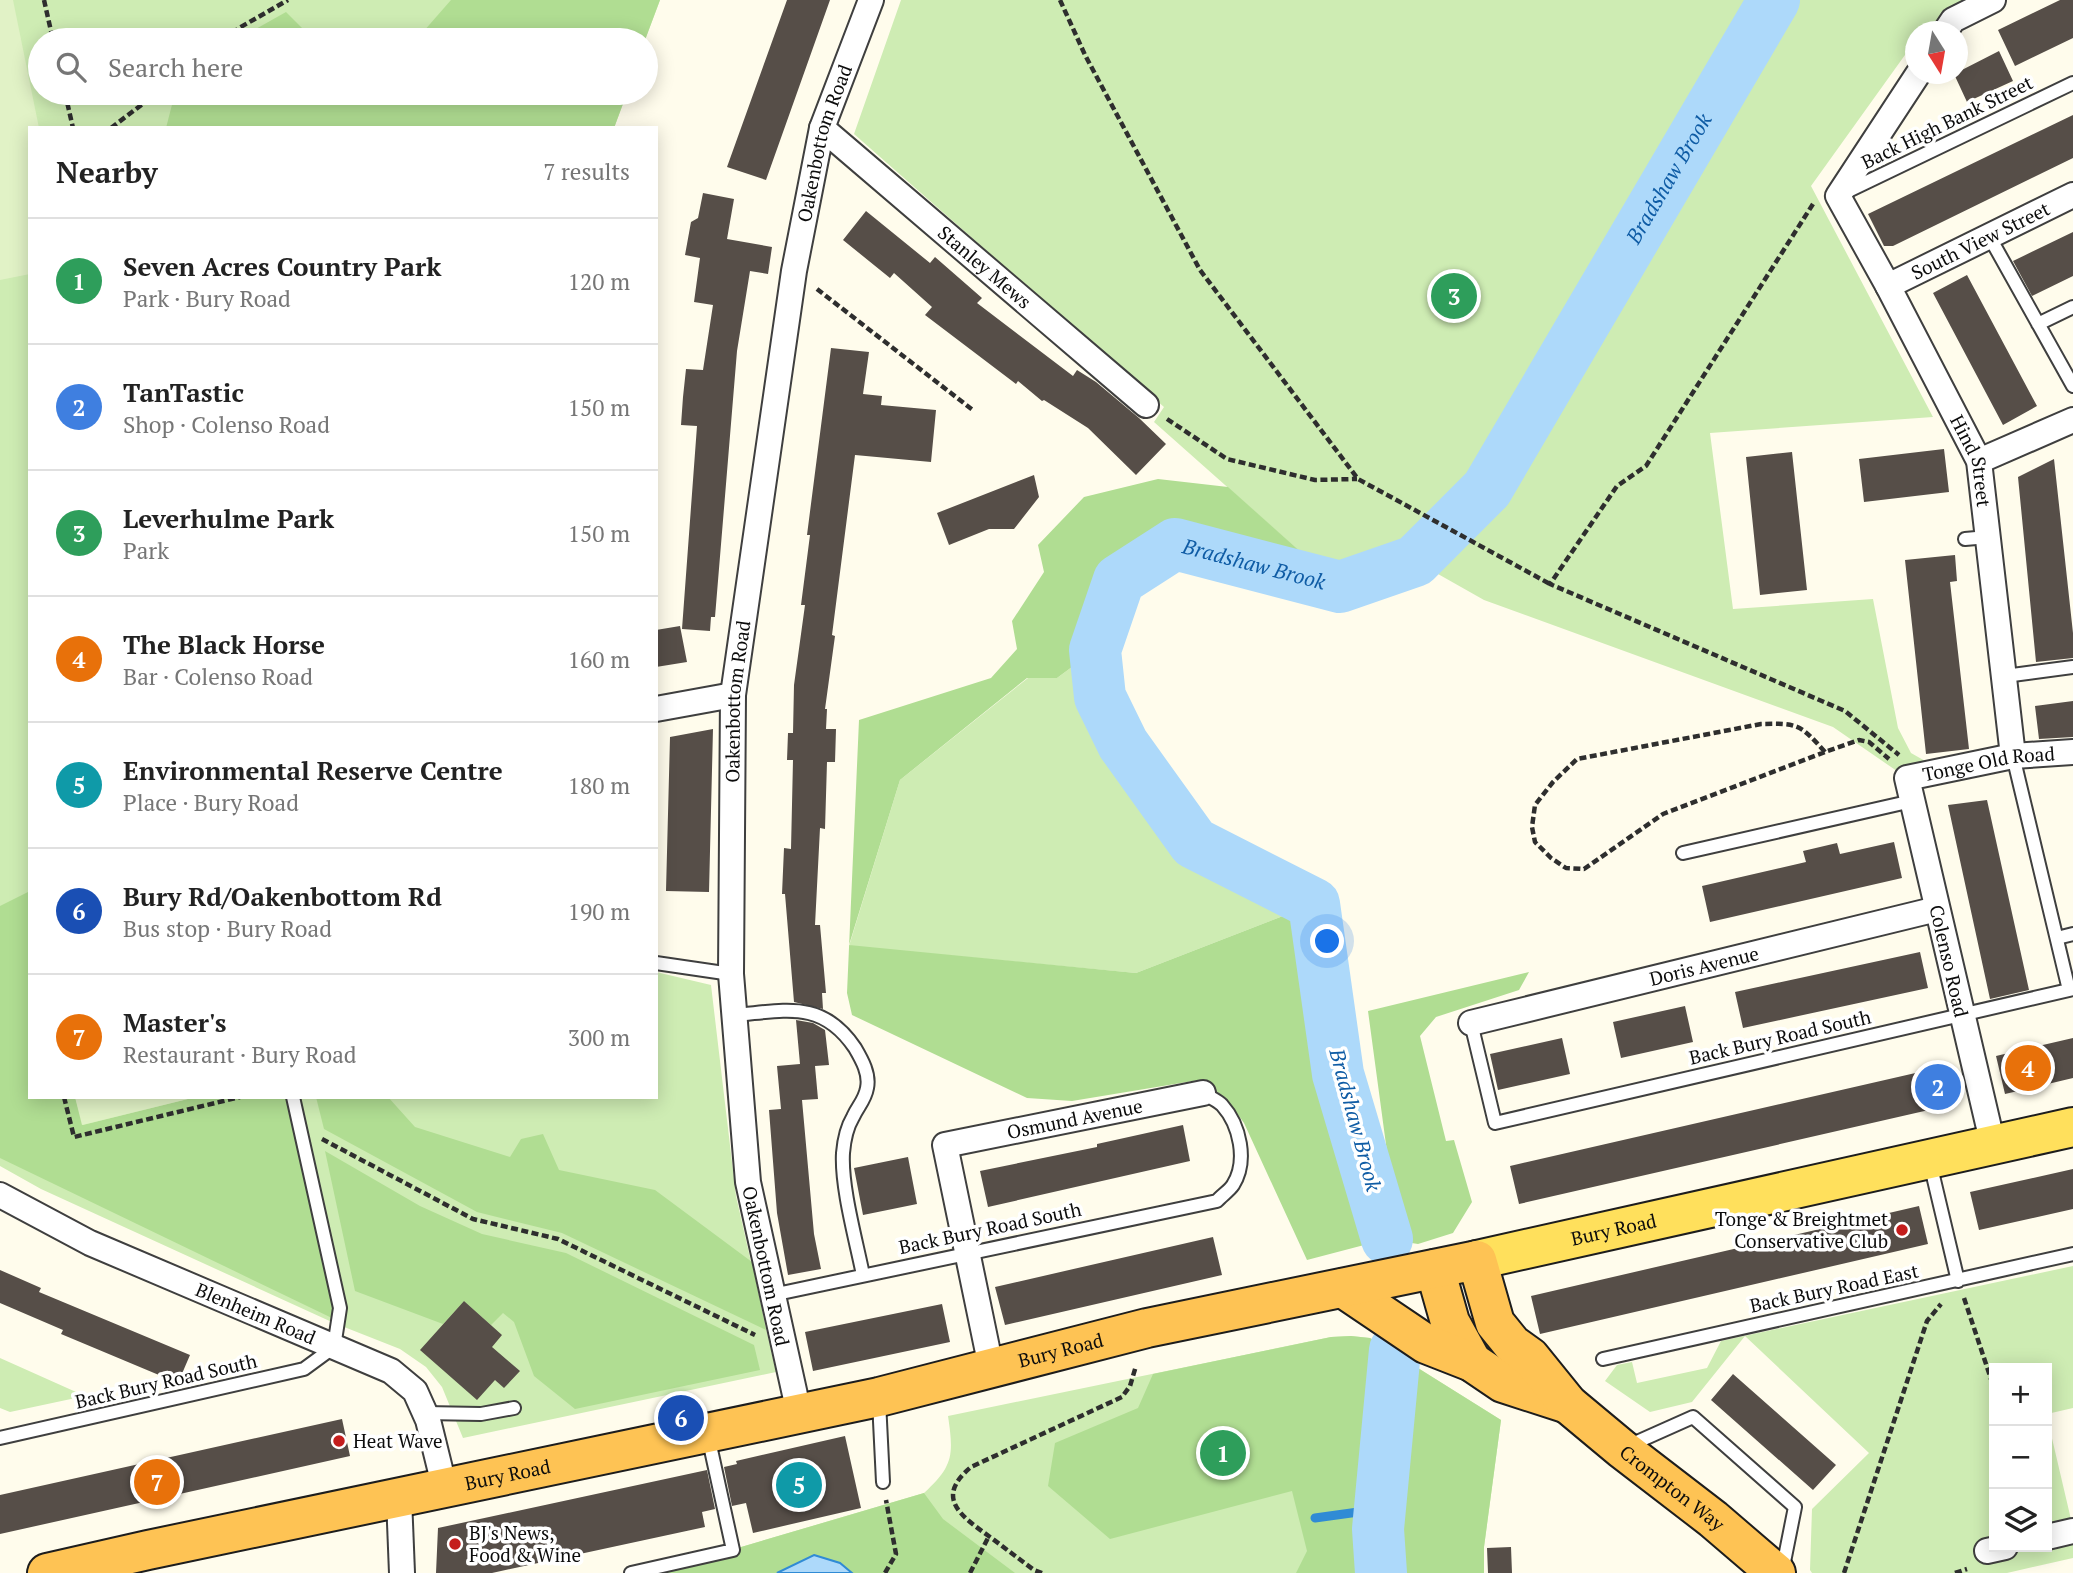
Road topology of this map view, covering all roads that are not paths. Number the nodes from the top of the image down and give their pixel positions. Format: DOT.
graph roads {
  1 [pos="871,0"];
  2 [pos="1993,0"];
  3 [pos="1952,21"];
  4 [pos="2073,83"];
  5 [pos="1911,84"];
  6 [pos="822,128"];
  7 [pos="2073,195"];
  8 [pos="1828,196"];
  9 [pos="1989,236"];
  10 [pos="1888,286"];
  11 [pos="2073,307"];
  12 [pos="2038,324"];
  13 [pos="2073,386"];
  14 [pos="1146,405"];
  15 [pos="2073,420"];
  16 [pos="1979,461"];
  17 [pos="2073,667"];
  18 [pos="2005,676"];
  19 [pos="733,695"];
  20 [pos="658,709"];
  21 [pos="2073,752"];
  22 [pos="2014,756"];
  23 [pos="1913,780"];
  24 [pos="1683,853"];
  25 [pos="1937,909"];
  26 [pos="2073,934"];
  27 [pos="2057,938"];
  28 [pos="658,963"];
  29 [pos="731,974"];
  30 [pos="2071,989"];
  31 [pos="1962,1014"];
  32 [pos="734,1015"];
  33 [pos="1471,1023"];
  34 [pos="1203,1093"];
  35 [pos="293,1099"];
  36 [pos="2073,1126"];
  37 [pos="1993,1145"];
  38 [pos="1929,1159"];
  39 [pos="0,1195"];
  40 [pos="966,1252"];
  41 [pos="2073,1254"];
  42 [pos="1477,1259"];
  43 [pos="1435,1269"];
  44 [pos="863,1275"];
  45 [pos="1958,1281"];
  46 [pos="1343,1289"];
  47 [pos="772,1295"];
  48 [pos="334,1346"];
  49 [pos="1603,1359"];
  50 [pos="1472,1362"];
  51 [pos="992,1367"];
  52 [pos="879,1397"];
  53 [pos="1568,1404"];
  54 [pos="513,1408"];
  55 [pos="425,1413"];
  56 [pos="799,1413"];
  57 [pos="707,1433"];
  58 [pos="0,1438"];
  59 [pos="1622,1449"];
  60 [pos="883,1482"];
  61 [pos="445,1489"];
  62 [pos="399,1498"];
  63 [pos="2073,1531"];
  64 [pos="2052,1536"];
  65 [pos="47,1573"];
  66 [pos="402,1573"];
  67 [pos="631,1573"];
  68 [pos="1779,1573"];
  1 -- 6 [label="street, Oakenbottom Road"];
  2 -- 3 [label="street"];
  4 -- 8 [label="lane, Back High Bank Street"];
  5 -- 8 [label="street"];
  6 -- 14 [label="street, Stanley Mews"];
  6 -- 19 [label="street, Oakenbottom Road"];
  7 -- 9 [label="street, South View Street"];
  8 -- 10 [label="street, Hind Street"];
  9 -- 10 [label="street, South View Street"];
  9 -- 12 [label="lane"];
  10 -- 16 [label="street, Hind Street"];
  11 -- 12 [label="lane"];
  12 -- 13 [label="lane"];
  15 -- 16 [label="street"];
  16 -- 18 [label="street, Hind Street"];
  17 -- 18 [label="lane"];
  18 -- 22 [label="street, Hind Street"];
  19 -- 20 [label="street"];
  19 -- 29 [label="street, Oakenbottom Road"];
  21 -- 22 [label="street, Tonge Old Road"];
  22 -- 23 [label="street, Tonge Old Road"];
  22 -- 27 [label="lane"];
  23 -- 24 [label="lane"];
  23 -- 25 [label="street, Colenso Road"];
  25 -- 31 [label="street, Colenso Road"];
  25 -- 33 [label="street, Doris Avenue"];
  26 -- 27 [label="lane"];
  27 -- 30 [label="lane"];
  28 -- 29 [label="lane"];
  29 -- 32 [label="street, Oakenbottom Road"];
  30 -- 31 [label="lane, Back Bury Road South"];
  31 -- 33 [label="lane, Back Bury Road South"];
  31 -- 37 [label="street, Colenso Road"];
  32 -- 44 [label="lane"];
  32 -- 47 [label="street, Oakenbottom Road"];
  34 -- 40 [label="street, Osmund Avenue"];
  34 -- 40 [label="lane, Back Bury Road South"];
  35 -- 48 [label="lane"];
  36 -- 37 [label="main road, Bury Road"];
  37 -- 38 [label="main road, Bury Road"];
  38 -- 42 [label="main road, Bury Road"];
  38 -- 45 [label="lane"];
  39 -- 48 [label="street, Blenheim Road"];
  40 -- 44 [label="lane, Back Bury Road South"];
  40 -- 51 [label="street"];
  41 -- 45 [label="lane, Back Bury Road East"];
  42 -- 43 [label="highway, Bury Road"];
  42 -- 53 [label="highway, Crompton Way"];
  43 -- 46 [label="highway, Bury Road"];
  43 -- 50 [label="highway"];
  44 -- 47 [label="lane, Back Bury Road South"];
  45 -- 49 [label="lane, Back Bury Road East"];
  46 -- 50 [label="highway, Crompton Way"];
  46 -- 51 [label="highway, Bury Road"];
  47 -- 56 [label="street, Oakenbottom Road"];
  48 -- 55 [label="street, Blenheim Road"];
  48 -- 58 [label="lane, Back Bury Road South"];
  50 -- 53 [label="highway, Crompton Way"];
  51 -- 52 [label="highway, Bury Road"];
  52 -- 56 [label="highway, Bury Road"];
  52 -- 60 [label="lane"];
  53 -- 59 [label="highway, Crompton Way"];
  54 -- 55 [label="lane"];
  55 -- 61 [label="street, Blenheim Road"];
  56 -- 57 [label="highway, Bury Road"];
  57 -- 61 [label="highway, Bury Road"];
  57 -- 67 [label="lane"];
  59 -- 68 [label="highway, Crompton Way"];
  59 -- 68 [label="lane"];
  61 -- 62 [label="highway, Bury Road"];
  62 -- 65 [label="highway, Bury Road"];
  62 -- 66 [label="street"];
  63 -- 64 [label="street"];
}
